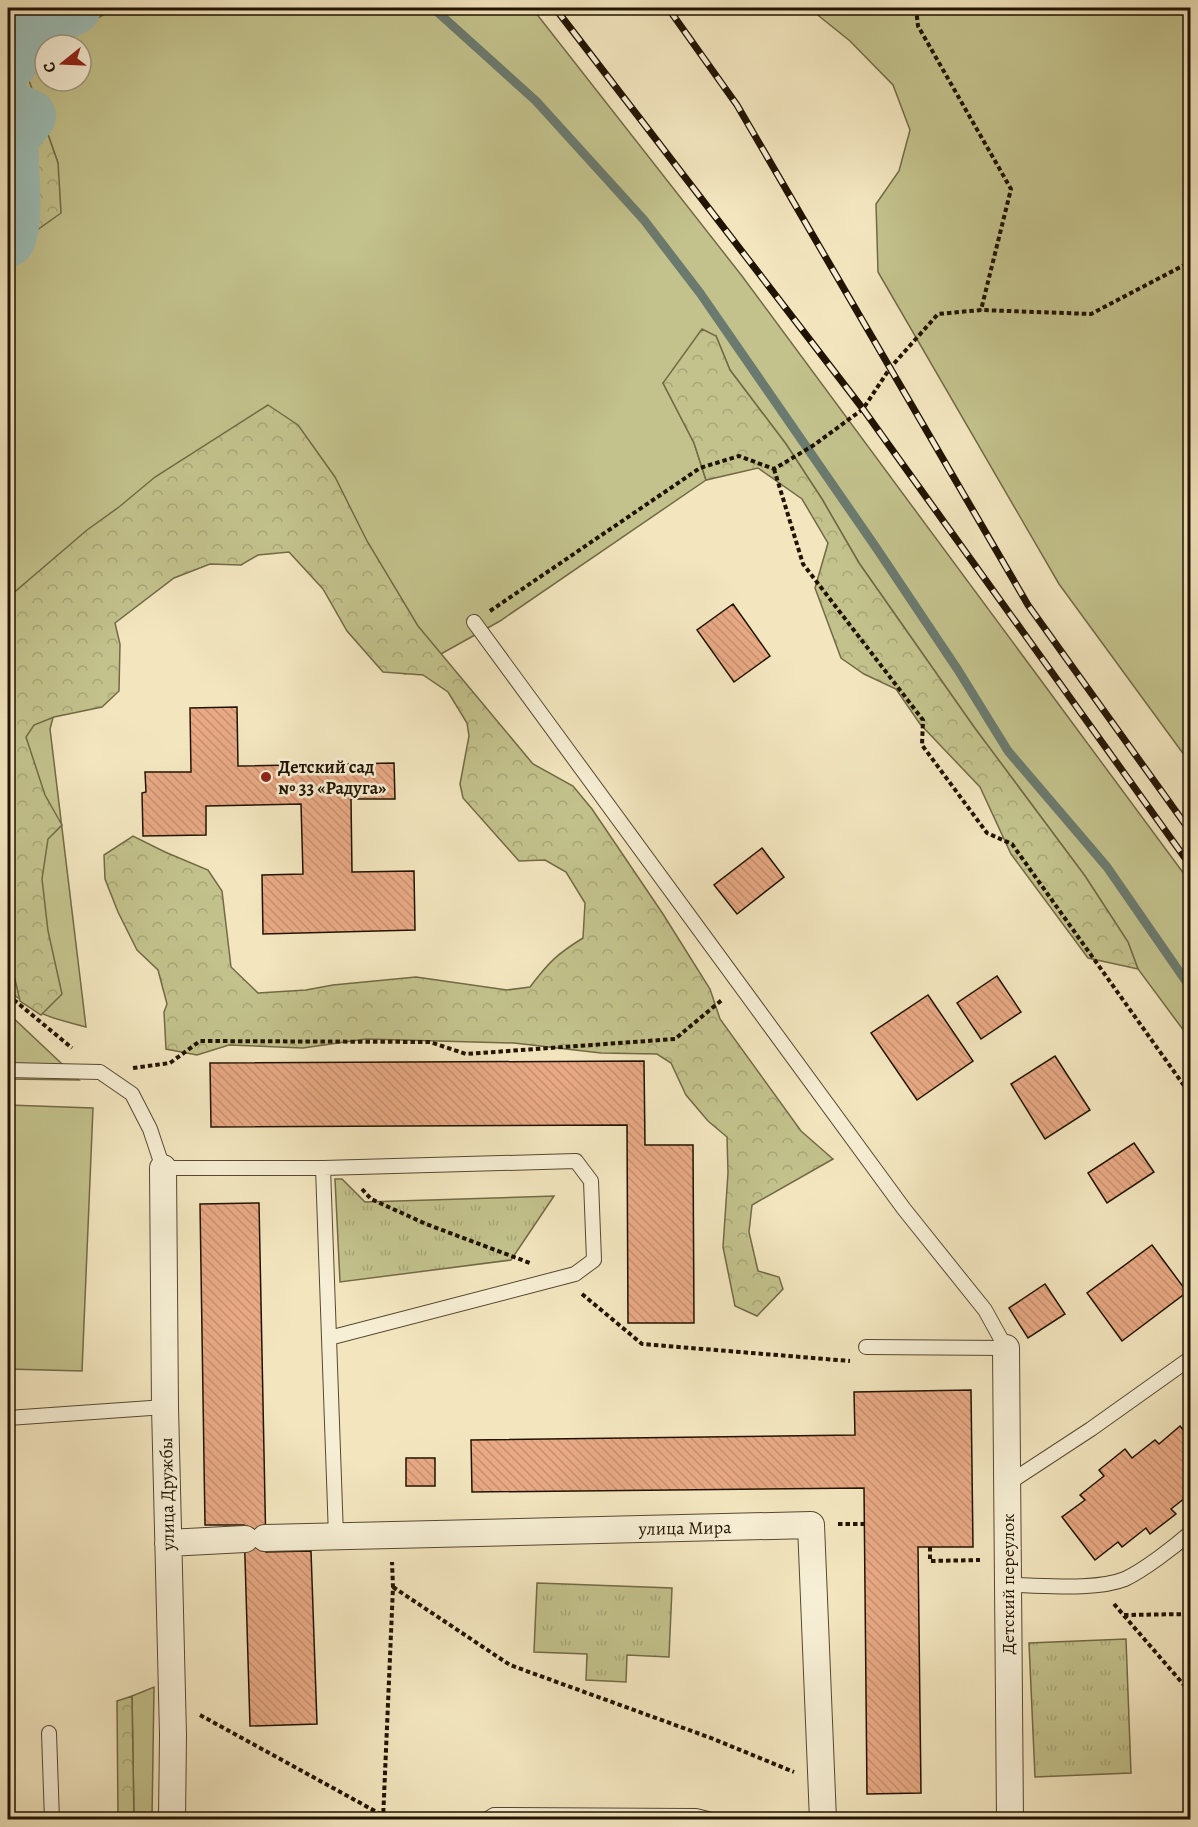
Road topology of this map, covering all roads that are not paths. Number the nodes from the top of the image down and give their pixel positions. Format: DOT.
graph roads {
  1 [pos="474,622"];
  2 [pos="8,1070"];
  3 [pos="163,1168"];
  4 [pos="322,1168"];
  5 [pos="329,1338"];
  6 [pos="866,1347"];
  7 [pos="1006,1348"];
  8 [pos="1191,1360"];
  9 [pos="165,1407"];
  10 [pos="8,1418"];
  11 [pos="1007,1484"];
  12 [pos="1191,1533"];
  13 [pos="336,1536"];
  14 [pos="168,1543"];
  15 [pos="1008,1572"];
  16 [pos="49,1733"];
  17 [pos="52,1820"];
  18 [pos="172,1820"];
  19 [pos="486,1820"];
  20 [pos="712,1820"];
  21 [pos="823,1820"];
  22 [pos="1010,1820"];
  1 -- 7 [label="lane"];
  2 -- 3 [label="lane"];
  3 -- 4 [label="lane"];
  3 -- 9 [label="street, улица Дружбы"];
  4 -- 5 [label="lane"];
  4 -- 5 [label="lane"];
  5 -- 13 [label="lane"];
  6 -- 7 [label="lane"];
  7 -- 11 [label="street, Детский переулок"];
  8 -- 11 [label="lane"];
  9 -- 10 [label="lane"];
  9 -- 14 [label="street, улица Дружбы"];
  11 -- 15 [label="street, Детский переулок"];
  12 -- 15 [label="lane"];
  13 -- 14 [label="street, улица Мира"];
  13 -- 21 [label="street, улица Мира"];
  14 -- 18 [label="street, улица Дружбы"];
  15 -- 22 [label="street, Детский переулок"];
  16 -- 17 [label="lane"];
  19 -- 20 [label="lane"];
}
